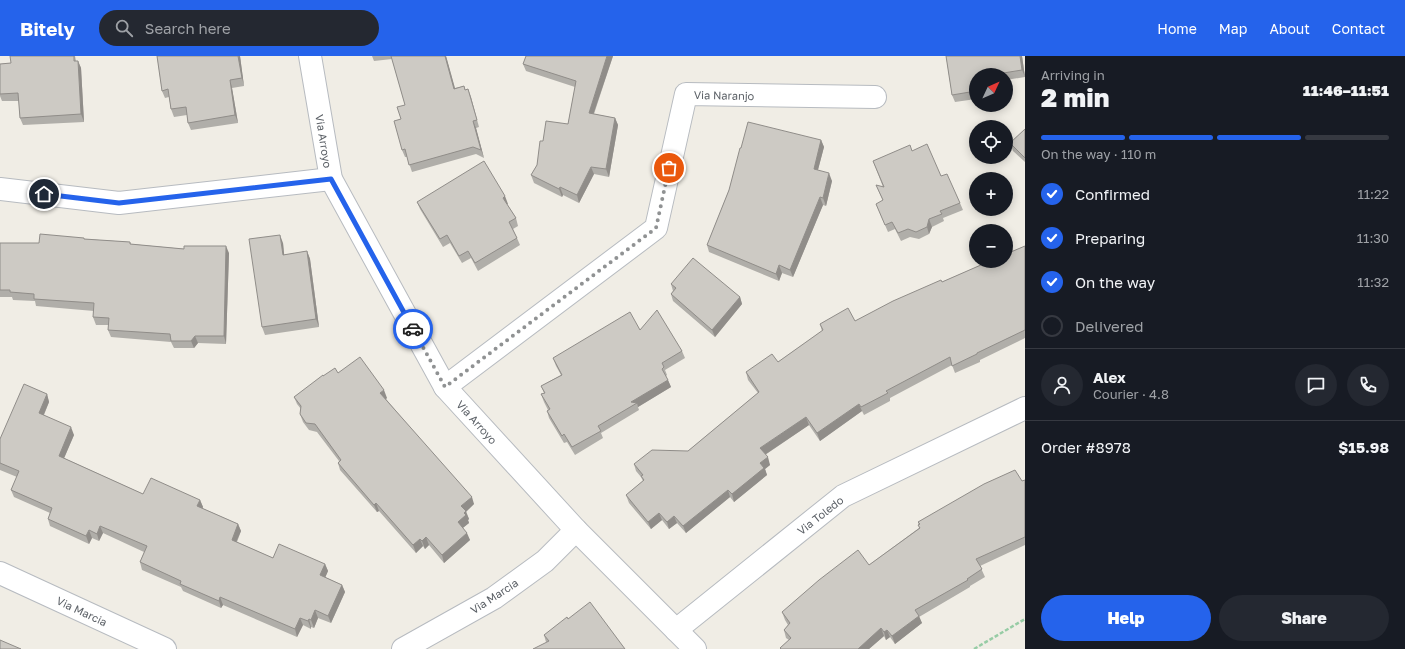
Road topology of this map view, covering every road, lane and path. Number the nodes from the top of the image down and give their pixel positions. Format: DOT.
graph roads {
  1 [pos="310,56"];
  2 [pos="875,97"];
  3 [pos="331,179"];
  4 [pos="0,189"];
  5 [pos="445,387"];
  6 [pos="1025,408"];
  7 [pos="576,530"];
  8 [pos="0,572"];
  9 [pos="1025,619"];
  10 [pos="676,630"];
  11 [pos="165,649"];
  12 [pos="403,649"];
  13 [pos="695,649"];
  14 [pos="974,649"];
  1 -- 3 [label="street, Via Arroyo"];
  2 -- 5 [label="street, Via Naranjo"];
  3 -- 4 [label="street"];
  3 -- 5 [label="street, Via Arroyo"];
  5 -- 7 [label="street, Via Arroyo"];
  6 -- 10 [label="street, Via Toledo"];
  7 -- 10 [label="street, Via Arroyo"];
  7 -- 12 [label="street, Via Marcia"];
  8 -- 11 [label="street, Via Marcia"];
  9 -- 14 [label="path"];
  10 -- 13 [label="street, Via Arroyo"];
}
